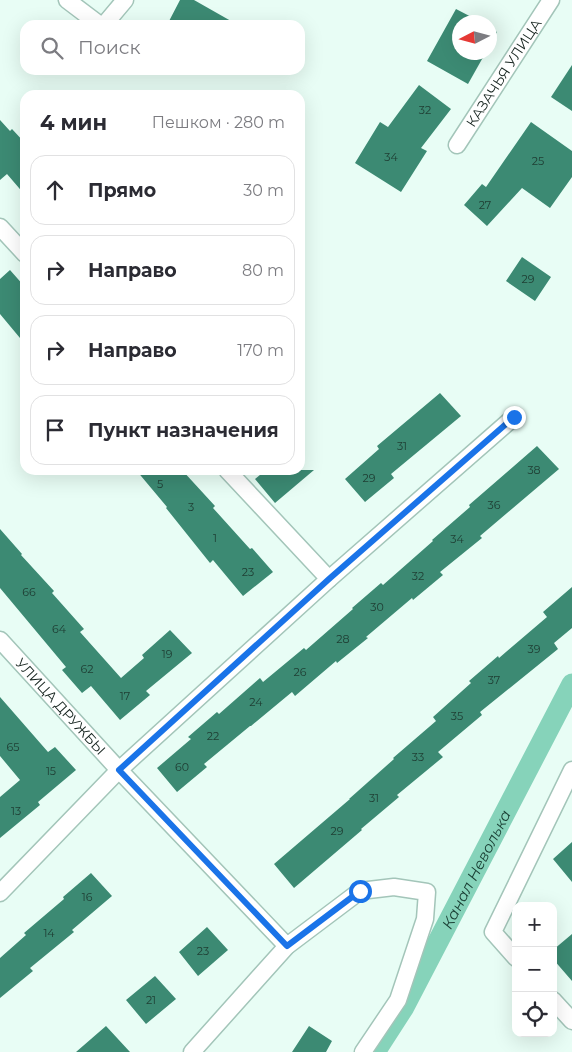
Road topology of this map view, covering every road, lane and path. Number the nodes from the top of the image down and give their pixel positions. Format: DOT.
graph roads {
  1 [pos="67,0"];
  2 [pos="125,0"];
  3 [pos="551,0"];
  4 [pos="93,20"];
  5 [pos="108,20"];
  6 [pos="457,145"];
  7 [pos="0,227"];
  8 [pos="20,249"];
  9 [pos="514,417"];
  10 [pos="232,475"];
  11 [pos="329,579"];
  12 [pos="0,640"];
  13 [pos="119,770"];
  14 [pos="572,770"];
  15 [pos="0,893"];
  16 [pos="287,946"];
  17 [pos="512,953"];
  18 [pos="557,1004"];
  19 [pos="572,1021"];
  20 [pos="192,1052"];
  21 [pos="363,1052"];
  1 -- 4 [label="street"];
  2 -- 5 [label="street"];
  3 -- 6 [label="street, КАЗАЧЬЯ УЛИЦА"];
  7 -- 8 [label="street"];
  9 -- 11 [label="street"];
  10 -- 11 [label="street"];
  11 -- 13 [label="street"];
  12 -- 13 [label="street, УЛИЦА ДРУЖБЫ"];
  13 -- 15 [label="street"];
  13 -- 16 [label="street, УЛИЦА ДРУЖБЫ"];
  14 -- 17 [label="street"];
  16 -- 20 [label="street"];
  16 -- 21 [label="street"];
  18 -- 19 [label="street"];
}
